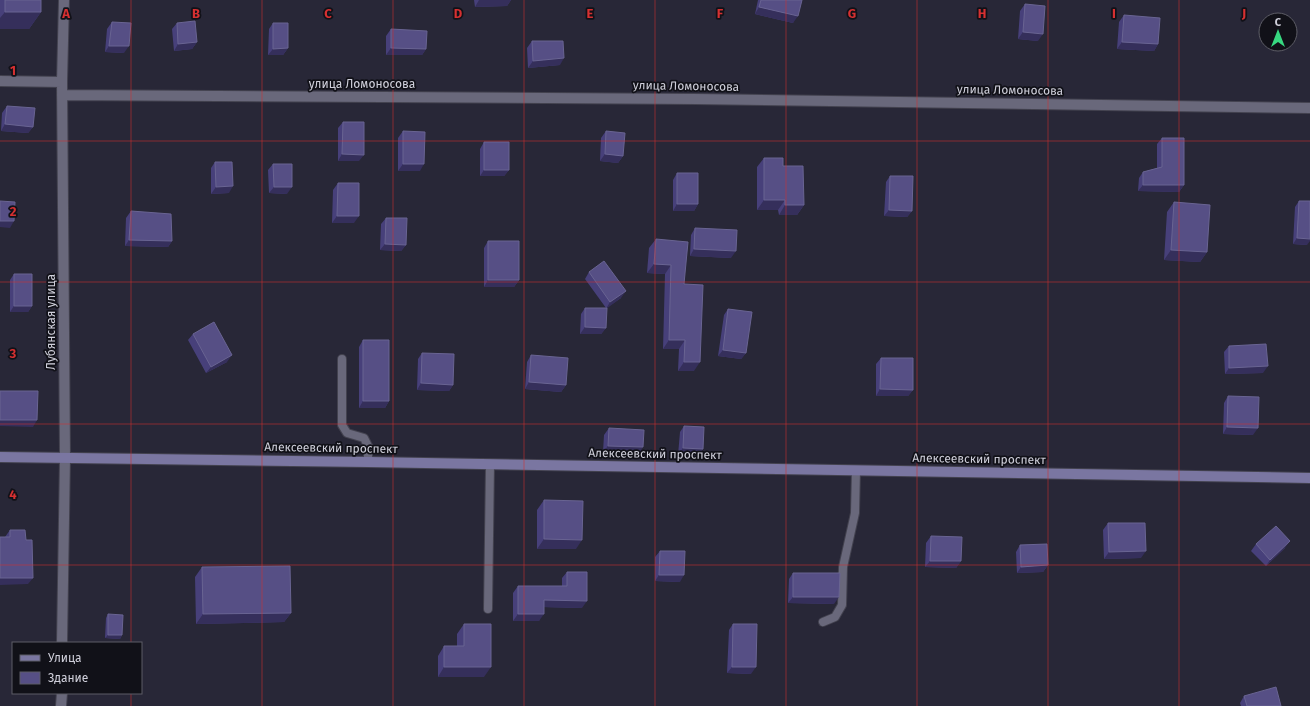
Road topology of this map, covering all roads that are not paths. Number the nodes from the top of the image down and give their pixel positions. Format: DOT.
graph roads {
  1 [pos="64,0"];
  2 [pos="0,81"];
  3 [pos="62,82"];
  4 [pos="62,95"];
  5 [pos="1310,108"];
  6 [pos="342,358"];
  7 [pos="0,457"];
  8 [pos="65,457"];
  9 [pos="368,462"];
  10 [pos="490,464"];
  11 [pos="856,470"];
  12 [pos="1310,478"];
  13 [pos="488,608"];
  14 [pos="823,622"];
  15 [pos="62,642"];
  16 [pos="62,694"];
  17 [pos="61,706"];
  1 -- 3 [label="street, Лубянская улица"];
  2 -- 3 [label="street"];
  3 -- 4 [label="street, Лубянская улица"];
  4 -- 5 [label="street, улица Ломоносова"];
  4 -- 8 [label="street, Лубянская улица"];
  6 -- 9 [label="lane"];
  7 -- 8 [label="street, Алексеевский проспект"];
  8 -- 9 [label="street, Алексеевский проспект"];
  8 -- 15 [label="street, Лубянская улица"];
  9 -- 10 [label="street, Алексеевский проспект"];
  10 -- 11 [label="street, Алексеевский проспект"];
  10 -- 13 [label="lane"];
  11 -- 12 [label="street, Алексеевский проспект"];
  11 -- 14 [label="lane"];
  16 -- 17 [label="street"];
}
